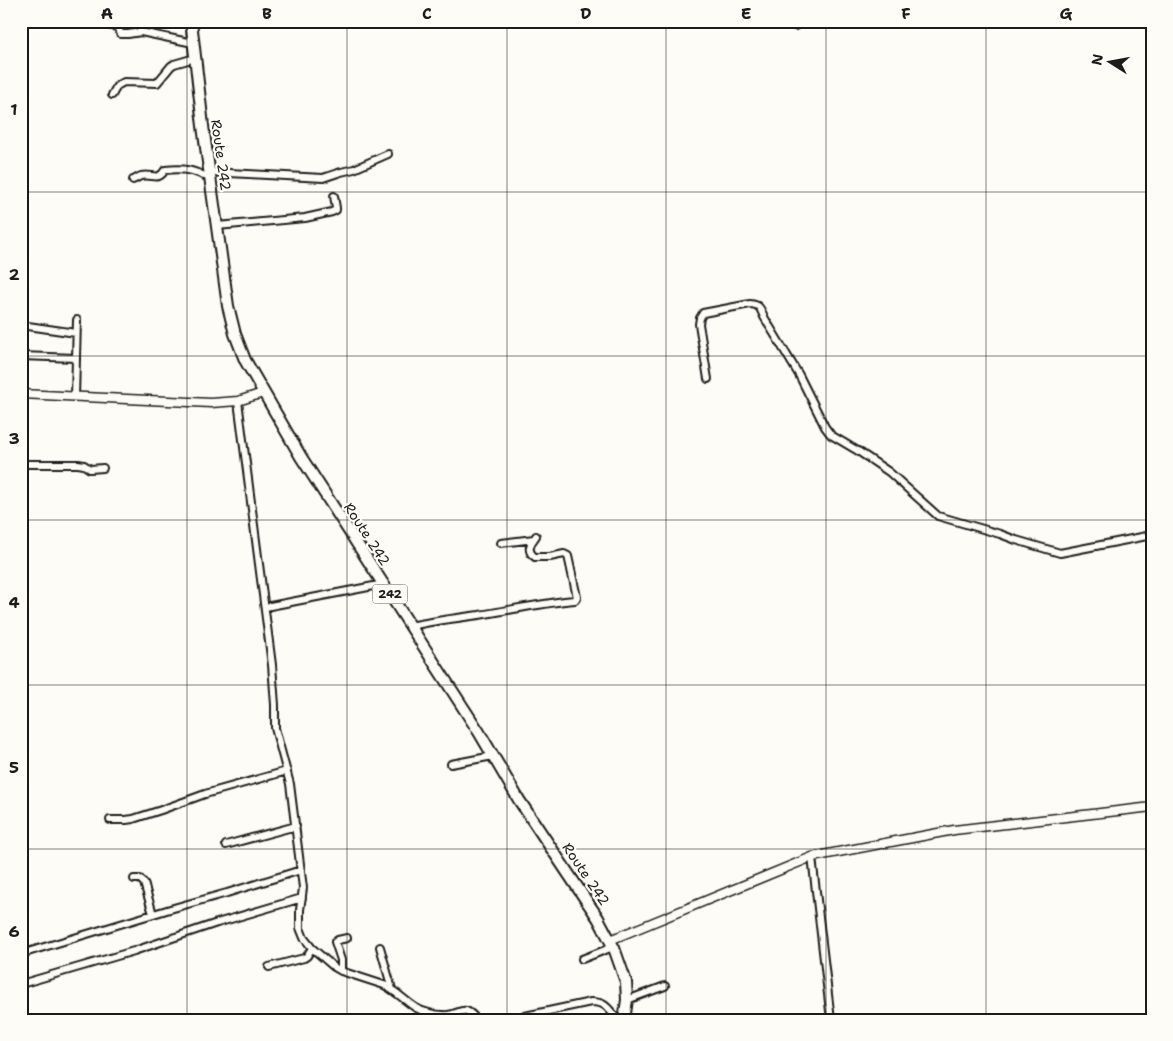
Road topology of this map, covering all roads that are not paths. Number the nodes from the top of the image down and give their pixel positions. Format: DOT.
graph roads {
  1 [pos="191,21"];
  2 [pos="108,25"];
  3 [pos="193,43"];
  4 [pos="195,60"];
  5 [pos="112,95"];
  6 [pos="388,154"];
  7 [pos="210,176"];
  8 [pos="133,180"];
  9 [pos="334,196"];
  10 [pos="217,226"];
  11 [pos="77,320"];
  12 [pos="21,325"];
  13 [pos="76,333"];
  14 [pos="21,356"];
  15 [pos="76,358"];
  16 [pos="708,379"];
  17 [pos="263,393"];
  18 [pos="21,394"];
  19 [pos="75,397"];
  20 [pos="238,401"];
  21 [pos="21,464"];
  22 [pos="103,468"];
  23 [pos="1152,535"];
  24 [pos="501,543"];
  25 [pos="384,584"];
  26 [pos="265,607"];
  27 [pos="410,626"];
  28 [pos="493,756"];
  29 [pos="451,764"];
  30 [pos="287,771"];
  31 [pos="1152,807"];
  32 [pos="110,820"];
  33 [pos="296,826"];
  34 [pos="226,845"];
  35 [pos="812,857"];
  36 [pos="300,870"];
  37 [pos="134,879"];
  38 [pos="302,898"];
  39 [pos="153,914"];
  40 [pos="347,938"];
  41 [pos="611,944"];
  42 [pos="380,947"];
  43 [pos="312,948"];
  44 [pos="21,954"];
  45 [pos="582,959"];
  46 [pos="269,967"];
  47 [pos="341,971"];
  48 [pos="21,984"];
  49 [pos="665,986"];
  50 [pos="392,989"];
  51 [pos="627,1000"];
  52 [pos="21,1007"];
  53 [pos="23,1020"];
  54 [pos="478,1020"];
  55 [pos="506,1020"];
  56 [pos="618,1020"];
  57 [pos="624,1020"];
  58 [pos="831,1020"];
  1 -- 3 [label="main road, Route 242 / 242"];
  2 -- 3 [label="street"];
  3 -- 4 [label="main road, Route 242 / 242"];
  4 -- 5 [label="street"];
  4 -- 7 [label="main road, Route 242 / 242"];
  6 -- 7 [label="street"];
  7 -- 8 [label="street"];
  7 -- 10 [label="main road, Route 242 / 242"];
  9 -- 10 [label="street"];
  10 -- 17 [label="main road, Route 242 / 242"];
  11 -- 13 [label="street"];
  12 -- 13 [label="street"];
  13 -- 15 [label="street"];
  14 -- 15 [label="street"];
  15 -- 19 [label="street"];
  16 -- 23 [label="street"];
  17 -- 20 [label="street"];
  17 -- 25 [label="main road, Route 242 / 242"];
  18 -- 19 [label="street"];
  19 -- 20 [label="street"];
  20 -- 26 [label="street"];
  21 -- 22 [label="street"];
  24 -- 27 [label="street"];
  25 -- 26 [label="street"];
  25 -- 27 [label="main road, Route 242 / 242"];
  26 -- 30 [label="street"];
  27 -- 28 [label="main road, Route 242 / 242"];
  28 -- 29 [label="street"];
  28 -- 41 [label="main road, Route 242 / 242"];
  30 -- 32 [label="street"];
  30 -- 33 [label="street"];
  31 -- 35 [label="street"];
  33 -- 34 [label="street"];
  33 -- 36 [label="street"];
  35 -- 41 [label="street"];
  35 -- 58 [label="street"];
  36 -- 38 [label="street"];
  36 -- 39 [label="street"];
  37 -- 39 [label="street"];
  38 -- 43 [label="street"];
  38 -- 48 [label="street"];
  39 -- 44 [label="street"];
  40 -- 47 [label="street"];
  41 -- 45 [label="street"];
  41 -- 51 [label="main road, Route 242 / 242"];
  42 -- 50 [label="street"];
  43 -- 46 [label="street"];
  43 -- 47 [label="street"];
  47 -- 50 [label="street"];
  49 -- 51 [label="street"];
  50 -- 54 [label="street"];
  51 -- 57 [label="main road, Route 242 / 242"];
  52 -- 53 [label="street"];
  55 -- 56 [label="street"];
}
